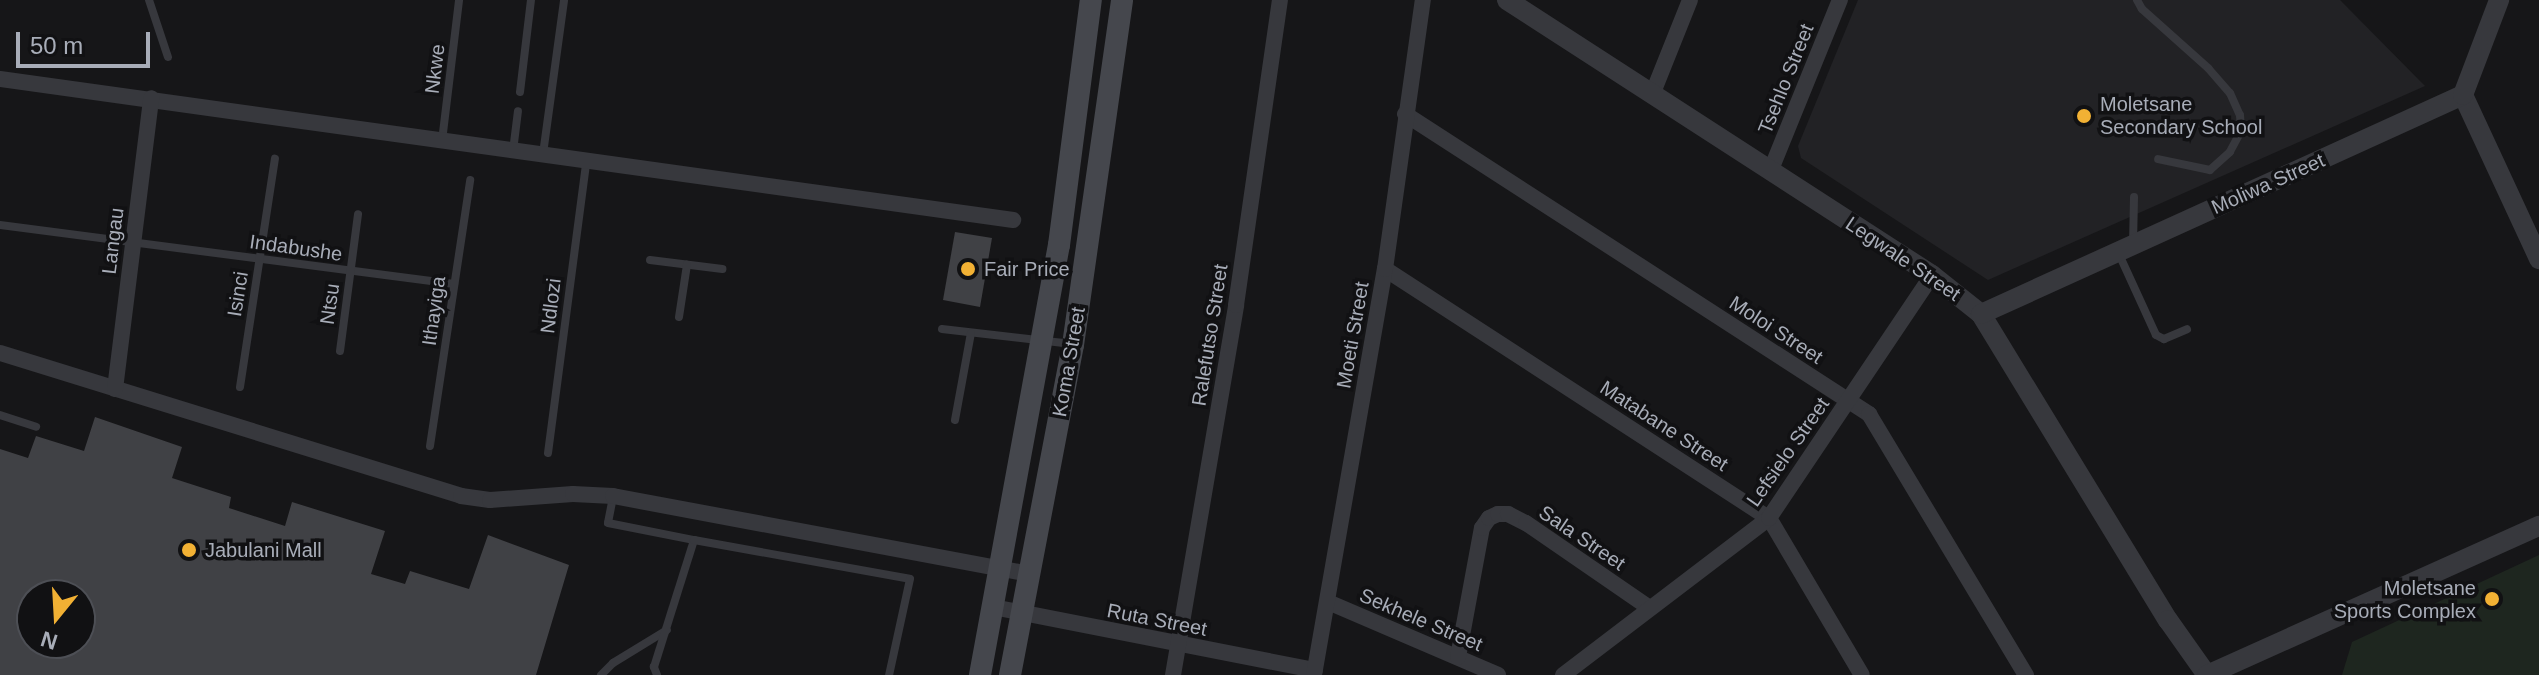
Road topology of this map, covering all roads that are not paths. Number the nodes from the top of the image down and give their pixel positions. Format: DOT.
graph roads {
  1 [pos="149,0"];
  2 [pos="459,0"];
  3 [pos="531,0"];
  4 [pos="564,0"];
  5 [pos="1091,0"];
  6 [pos="1122,0"];
  7 [pos="1280,0"];
  8 [pos="1423,0"];
  9 [pos="1507,0"];
  10 [pos="1690,0"];
  11 [pos="1840,0"];
  12 [pos="2137,0"];
  13 [pos="2499,0"];
  14 [pos="168,57"];
  15 [pos="0,79"];
  16 [pos="520,92"];
  17 [pos="1652,95"];
  18 [pos="2463,95"];
  19 [pos="151,98"];
  20 [pos="518,111"];
  21 [pos="1405,114"];
  22 [pos="442,141"];
  23 [pos="513,152"];
  24 [pos="542,156"];
  25 [pos="275,159"];
  26 [pos="2158,159"];
  27 [pos="586,163"];
  28 [pos="1770,172"];
  29 [pos="470,180"];
  30 [pos="2134,197"];
  31 [pos="358,214"];
  32 [pos="1013,220"];
  33 [pos="0,225"];
  34 [pos="133,243"];
  35 [pos="2126,249"];
  36 [pos="260,259"];
  37 [pos="2539,259"];
  38 [pos="650,260"];
  39 [pos="687,265"];
  40 [pos="722,269"];
  41 [pos="1385,269"];
  42 [pos="351,271"];
  43 [pos="1932,275"];
  44 [pos="454,284"];
  45 [pos="1981,314"];
  46 [pos="679,317"];
  47 [pos="942,329"];
  48 [pos="2187,329"];
  49 [pos="971,333"];
  50 [pos="1043,342"];
  51 [pos="1073,345"];
  52 [pos="340,351"];
  53 [pos="0,353"];
  54 [pos="240,387"];
  55 [pos="115,389"];
  56 [pos="1849,401"];
  57 [pos="0,415"];
  58 [pos="955,420"];
  59 [pos="36,427"];
  60 [pos="430,446"];
  61 [pos="548,453"];
  62 [pos="613,496"];
  63 [pos="1769,518"];
  64 [pos="2539,526"];
  65 [pos="694,540"];
  66 [pos="1000,569"];
  67 [pos="1029,574"];
  68 [pos="1328,602"];
  69 [pos="993,607"];
  70 [pos="1648,607"];
  71 [pos="1022,615"];
  72 [pos="667,630"];
  73 [pos="1179,644"];
  74 [pos="1458,657"];
  75 [pos="1315,673"];
  76 [pos="601,675"];
  77 [pos="657,675"];
  78 [pos="889,675"];
  79 [pos="980,675"];
  80 [pos="1010,675"];
  81 [pos="1173,675"];
  82 [pos="1498,675"];
  83 [pos="1563,675"];
  84 [pos="1862,675"];
  85 [pos="2026,675"];
  1 -- 14 [label="lane"];
  2 -- 22 [label="lane, Nkwe"];
  3 -- 16 [label="lane"];
  4 -- 24 [label="lane"];
  5 -- 50 [label="main road, Koma Street"];
  6 -- 51 [label="main road, Koma Street"];
  7 -- 73 [label="street, Ralefutso Street"];
  8 -- 21 [label="street, Moeti Street"];
  9 -- 17 [label="street, Legwale Street"];
  10 -- 17 [label="street"];
  11 -- 28 [label="street, Tsehlo Street"];
  12 -- 26 [label="lane"];
  13 -- 18 [label="street"];
  15 -- 19 [label="street"];
  17 -- 28 [label="street, Legwale Street"];
  18 -- 35 [label="street, Moliwa Street"];
  18 -- 37 [label="street"];
  19 -- 22 [label="street"];
  19 -- 34 [label="street, Langau"];
  20 -- 23 [label="lane"];
  21 -- 41 [label="street, Moeti Street"];
  21 -- 56 [label="street, Moloi Street"];
  22 -- 23 [label="street"];
  23 -- 24 [label="street"];
  24 -- 27 [label="street"];
  25 -- 36 [label="lane, Isinci"];
  27 -- 32 [label="street"];
  27 -- 61 [label="lane, Ndlozi"];
  28 -- 43 [label="street, Legwale Street"];
  29 -- 44 [label="lane, Ithayiga"];
  30 -- 35 [label="lane"];
  31 -- 42 [label="lane, Ntsu"];
  33 -- 34 [label="lane, Indabushe"];
  34 -- 36 [label="lane, Indabushe"];
  34 -- 55 [label="street, Langau"];
  35 -- 45 [label="street, Moliwa Street"];
  35 -- 48 [label="lane"];
  36 -- 42 [label="lane, Indabushe"];
  36 -- 54 [label="lane, Isinci"];
  38 -- 39 [label="lane"];
  39 -- 40 [label="lane"];
  39 -- 46 [label="lane"];
  41 -- 63 [label="street, Matabane Street"];
  41 -- 68 [label="street, Moeti Street"];
  42 -- 44 [label="lane, Indabushe"];
  42 -- 52 [label="lane, Ntsu"];
  43 -- 45 [label="street, Legwale Street"];
  43 -- 56 [label="street, Lefsielo Street"];
  44 -- 60 [label="lane, Ithayiga"];
  45 -- 64 [label="street, Legwale Street"];
  47 -- 49 [label="lane"];
  49 -- 50 [label="lane"];
  49 -- 58 [label="lane"];
  50 -- 51 [label="lane"];
  50 -- 66 [label="main road, Koma Street"];
  51 -- 67 [label="main road, Koma Street"];
  53 -- 55 [label="street"];
  55 -- 62 [label="street"];
  56 -- 63 [label="street, Lefsielo Street"];
  56 -- 85 [label="street, Moloi Street"];
  57 -- 59 [label="lane"];
  62 -- 65 [label="lane"];
  62 -- 66 [label="street"];
  63 -- 70 [label="street, Lefsielo Street"];
  63 -- 84 [label="street, Matabane Street"];
  65 -- 72 [label="lane"];
  65 -- 78 [label="lane"];
  66 -- 67 [label="street"];
  66 -- 69 [label="main road, Koma Street"];
  67 -- 71 [label="main road, Koma Street"];
  68 -- 74 [label="street, Sekhele Street"];
  68 -- 75 [label="street, Moeti Street"];
  69 -- 71 [label="street, Ruta Street"];
  69 -- 79 [label="main road, Koma Street"];
  70 -- 74 [label="street, Sala Street"];
  70 -- 83 [label="street, Lefsielo Street"];
  71 -- 73 [label="street, Ruta Street"];
  71 -- 80 [label="main road, Koma Street"];
  72 -- 76 [label="lane"];
  72 -- 77 [label="lane"];
  73 -- 75 [label="street, Ruta Street"];
  73 -- 81 [label="street, Ralefutso Street"];
  74 -- 82 [label="street, Sekhele Street"];
}
